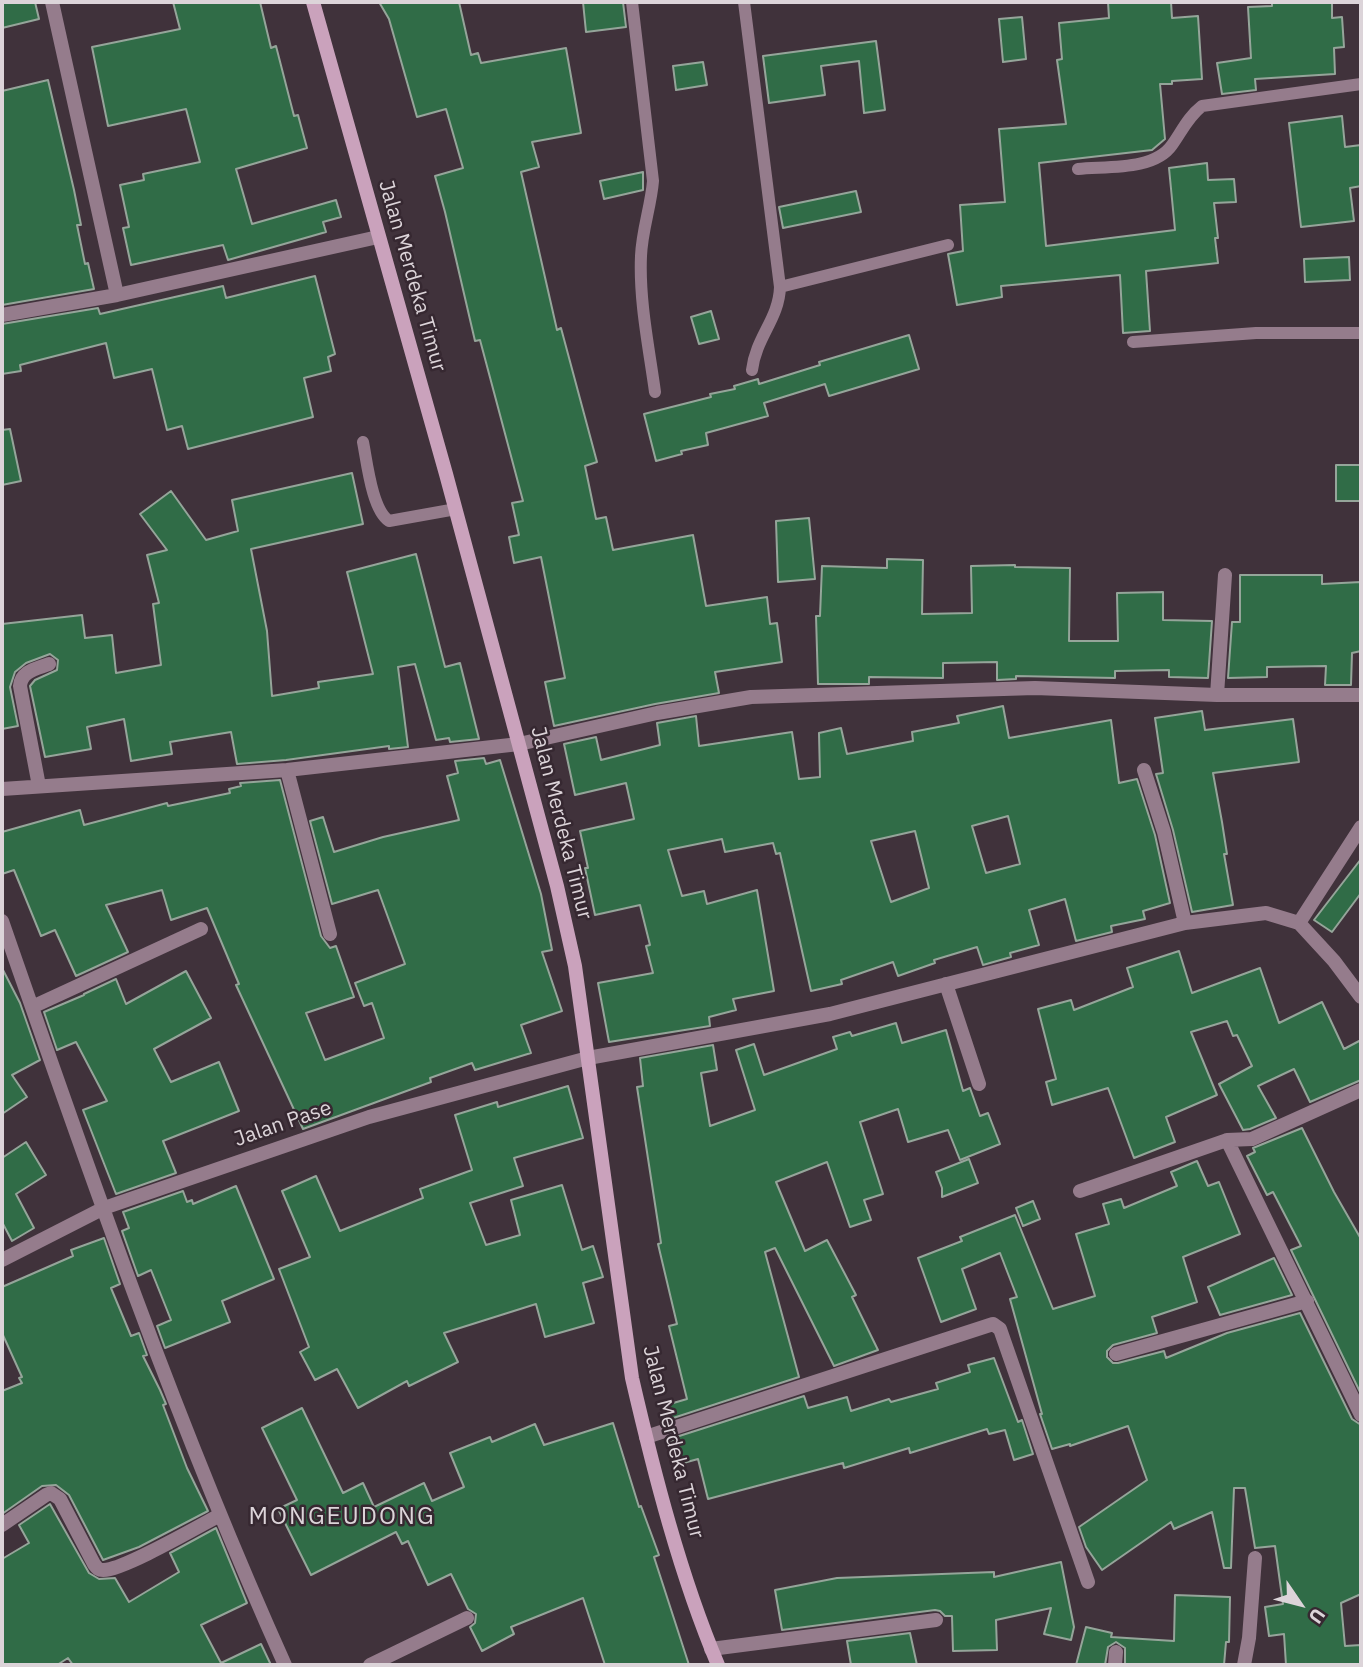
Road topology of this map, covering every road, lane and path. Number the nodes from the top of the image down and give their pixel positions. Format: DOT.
graph roads {
  1 [pos="52,2"];
  2 [pos="313,2"];
  3 [pos="632,2"];
  4 [pos="744,2"];
  5 [pos="1361,84"];
  6 [pos="1077,169"];
  7 [pos="378,237"];
  8 [pos="948,245"];
  9 [pos="780,288"];
  10 [pos="117,295"];
  11 [pos="2,315"];
  12 [pos="1361,333"];
  13 [pos="1133,342"];
  14 [pos="752,370"];
  15 [pos="655,392"];
  16 [pos="363,442"];
  17 [pos="456,509"];
  18 [pos="1225,575"];
  19 [pos="49,664"];
  20 [pos="1217,695"];
  21 [pos="1361,695"];
  22 [pos="519,744"];
  23 [pos="287,770"];
  24 [pos="1144,770"];
  25 [pos="39,786"];
  26 [pos="2,789"];
  27 [pos="1361,827"];
  28 [pos="2,921"];
  29 [pos="1185,923"];
  30 [pos="1299,923"];
  31 [pos="201,929"];
  32 [pos="330,934"];
  33 [pos="4,938"];
  34 [pos="946,984"];
  35 [pos="1361,997"];
  36 [pos="32,1007"];
  37 [pos="588,1058"];
  38 [pos="979,1084"];
  39 [pos="1361,1090"];
  40 [pos="1227,1140"];
  41 [pos="1080,1191"];
  42 [pos="104,1208"];
  43 [pos="2,1260"];
  44 [pos="1307,1301"];
  45 [pos="1116,1354"];
  46 [pos="1361,1415"];
  47 [pos="646,1437"];
  48 [pos="219,1515"];
  49 [pos="2,1525"];
  50 [pos="1255,1558"];
  51 [pos="1088,1582"];
  52 [pos="467,1618"];
  53 [pos="936,1620"];
  54 [pos="711,1649"];
  55 [pos="285,1665"];
  56 [pos="370,1665"];
  57 [pos="718,1665"];
  58 [pos="1244,1665"];
  1 -- 10 [label="street"];
  2 -- 7 [label="main road, Jalan Merdeka Timur"];
  3 -- 15 [label="lane"];
  4 -- 9 [label="lane"];
  5 -- 6 [label="lane"];
  7 -- 10 [label="street"];
  7 -- 17 [label="main road, Jalan Merdeka Timur"];
  8 -- 9 [label="lane"];
  9 -- 14 [label="lane"];
  10 -- 11 [label="street"];
  12 -- 13 [label="lane"];
  16 -- 17 [label="lane"];
  17 -- 22 [label="main road, Jalan Merdeka Timur"];
  18 -- 20 [label="street"];
  19 -- 25 [label="street"];
  20 -- 21 [label="street"];
  20 -- 22 [label="street"];
  22 -- 23 [label="street"];
  22 -- 37 [label="main road, Jalan Merdeka Timur"];
  23 -- 25 [label="street"];
  23 -- 32 [label="street"];
  24 -- 29 [label="street"];
  25 -- 26 [label="street"];
  27 -- 30 [label="street"];
  28 -- 33 [label="street"];
  29 -- 30 [label="street, Jalan Pase"];
  29 -- 34 [label="street, Jalan Pase"];
  30 -- 35 [label="street"];
  31 -- 36 [label="street"];
  33 -- 36 [label="street"];
  34 -- 37 [label="street, Jalan Pase"];
  34 -- 38 [label="street"];
  36 -- 42 [label="street"];
  37 -- 42 [label="street, Jalan Pase"];
  37 -- 47 [label="main road, Jalan Merdeka Timur"];
  39 -- 40 [label="street"];
  40 -- 41 [label="street"];
  40 -- 44 [label="street"];
  42 -- 43 [label="street, Jalan Pase"];
  42 -- 48 [label="street"];
  44 -- 45 [label="street"];
  44 -- 46 [label="street"];
  47 -- 51 [label="street"];
  47 -- 54 [label="main road, Jalan Merdeka Timur"];
  48 -- 49 [label="street"];
  48 -- 55 [label="street"];
  50 -- 58 [label="street"];
  52 -- 56 [label="street"];
  53 -- 54 [label="street"];
  54 -- 57 [label="main road, Jalan Merdeka Timur"];
}
